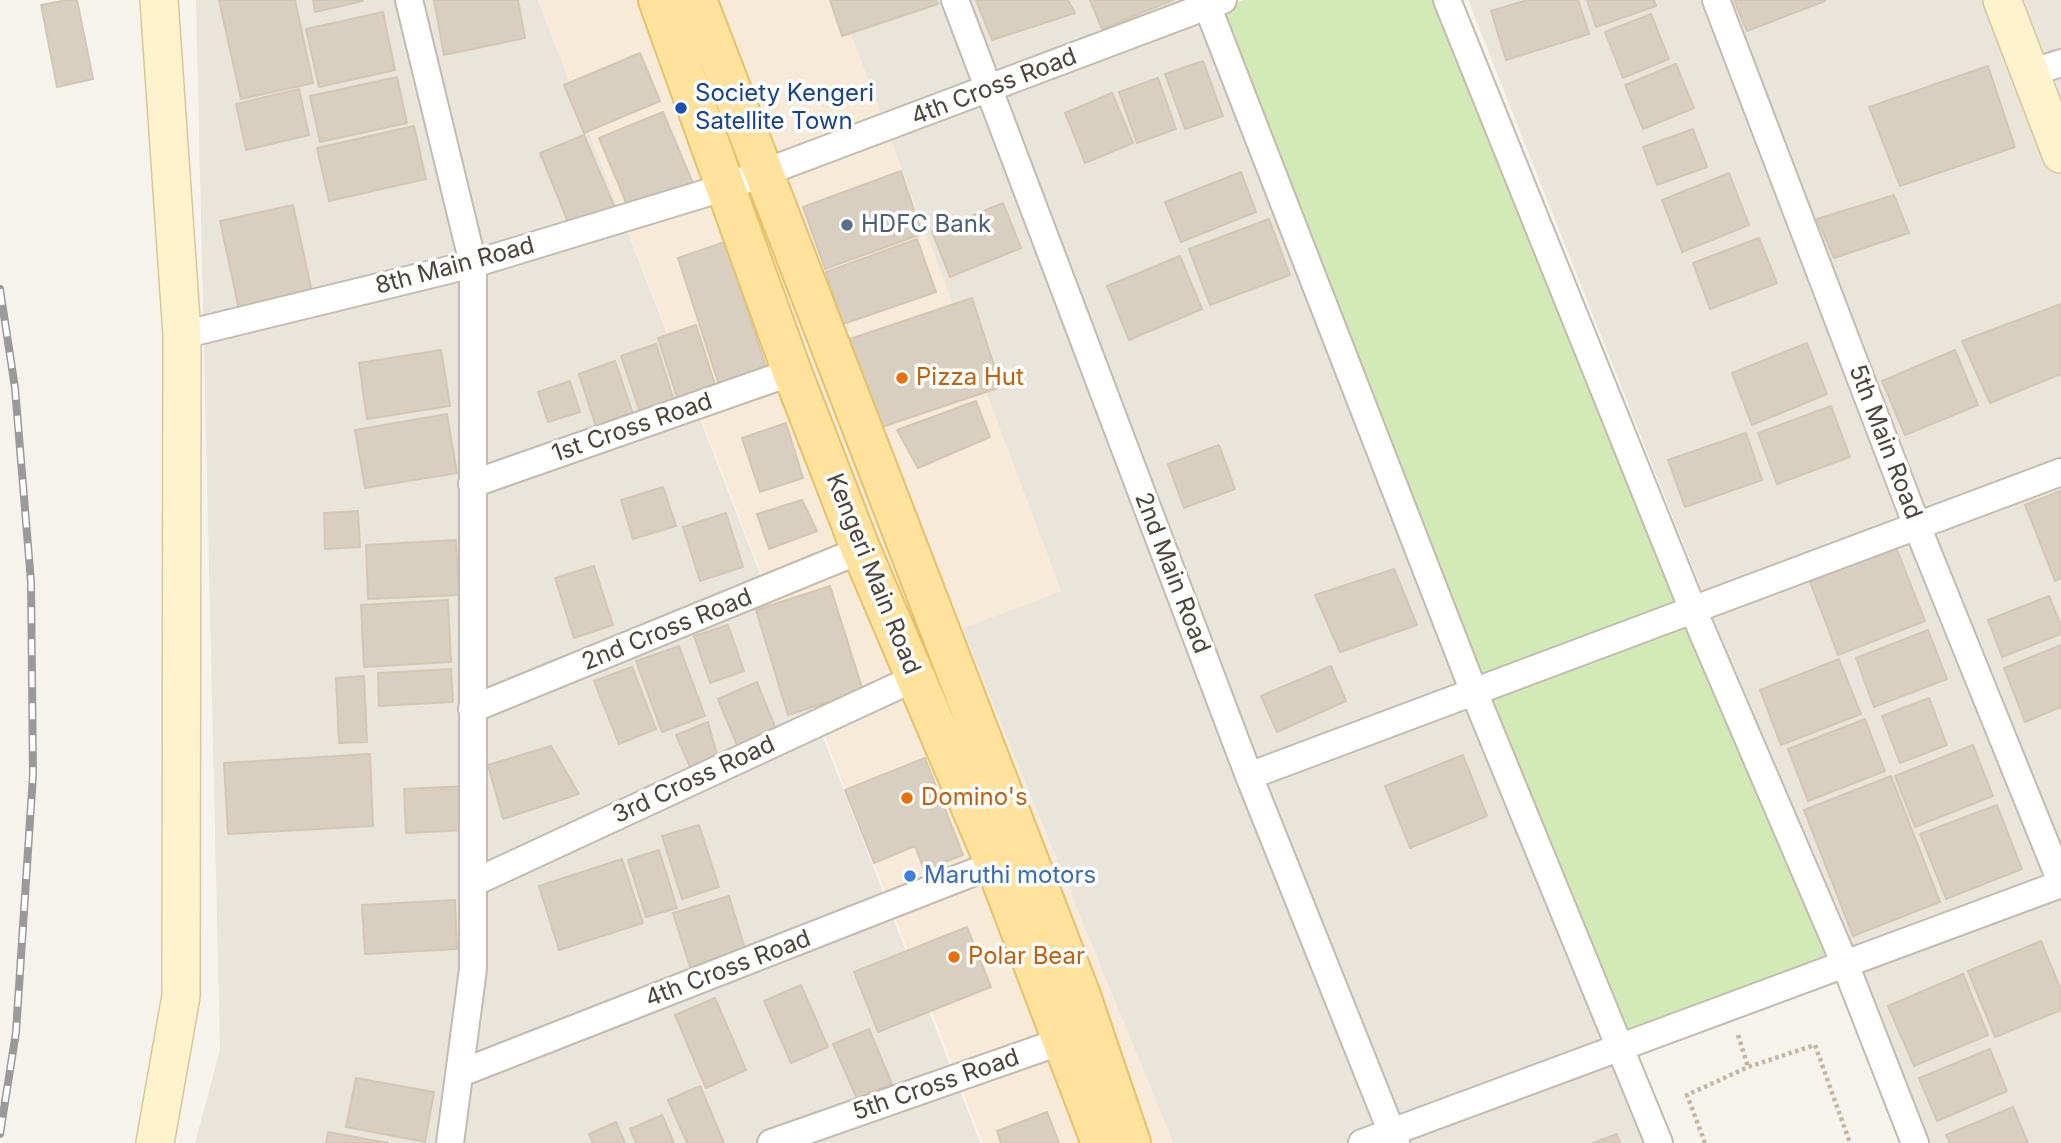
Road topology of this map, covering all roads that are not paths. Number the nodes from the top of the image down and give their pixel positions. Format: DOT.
graph roads {
  1 [pos="159,0"];
  2 [pos="409,0"];
  3 [pos="658,0"];
  4 [pos="697,0"];
  5 [pos="955,0"];
  6 [pos="1447,0"];
  7 [pos="1716,0"];
  8 [pos="2002,0"];
  9 [pos="1212,2"];
  10 [pos="2046,68"];
  11 [pos="989,89"];
  12 [pos="2061,154"];
  13 [pos="764,173"];
  14 [pos="726,187"];
  15 [pos="473,264"];
  16 [pos="182,335"];
  17 [pos="792,372"];
  18 [pos="2061,472"];
  19 [pos="472,484"];
  20 [pos="1917,526"];
  21 [pos="862,550"];
  22 [pos="1693,610"];
  23 [pos="915,678"];
  24 [pos="1474,692"];
  25 [pos="472,709"];
  26 [pos="1249,776"];
  27 [pos="995,864"];
  28 [pos="473,883"];
  29 [pos="2061,883"];
  30 [pos="1845,964"];
  31 [pos="1062,1041"];
  32 [pos="1621,1048"];
  33 [pos="461,1073"];
  34 [pos="1394,1138"];
  35 [pos="156,1143"];
  36 [pos="450,1143"];
  37 [pos="771,1143"];
  38 [pos="1101,1143"];
  39 [pos="1130,1143"];
  40 [pos="1363,1143"];
  41 [pos="1659,1143"];
  42 [pos="1914,1143"];
  1 -- 16 [label="street"];
  2 -- 15 [label="street"];
  3 -- 14 [label="main road, Kengeri Main Road"];
  4 -- 13 [label="main road, Kengeri Main Road"];
  5 -- 11 [label="street, 2nd Main Road"];
  6 -- 22 [label="street"];
  7 -- 20 [label="street, 5th Main Road"];
  8 -- 10 [label="street"];
  9 -- 11 [label="street, 4th Cross Road"];
  9 -- 24 [label="street"];
  10 -- 12 [label="street"];
  11 -- 13 [label="street, 4th Cross Road"];
  11 -- 26 [label="street, 2nd Main Road"];
  13 -- 14 [label="street, 4th Cross Road"];
  13 -- 39 [label="main road, Kengeri Main Road"];
  14 -- 15 [label="street, 8th Main Road"];
  14 -- 17 [label="main road, Kengeri Main Road"];
  15 -- 16 [label="street, 8th Main Road"];
  15 -- 19 [label="street"];
  16 -- 35 [label="street"];
  17 -- 19 [label="street, 1st Cross Road"];
  17 -- 21 [label="main road, Kengeri Main Road"];
  18 -- 20 [label="street"];
  19 -- 25 [label="street"];
  20 -- 22 [label="street"];
  20 -- 29 [label="street, 5th Main Road"];
  21 -- 23 [label="main road, Kengeri Main Road"];
  21 -- 25 [label="street, 2nd Cross Road"];
  22 -- 24 [label="street"];
  22 -- 30 [label="street"];
  23 -- 27 [label="main road, Kengeri Main Road"];
  23 -- 28 [label="street, 3rd Cross Road"];
  24 -- 26 [label="street"];
  24 -- 32 [label="street"];
  25 -- 28 [label="street"];
  26 -- 34 [label="street, 2nd Main Road"];
  27 -- 31 [label="main road, Kengeri Main Road"];
  27 -- 33 [label="street, 4th Cross Road"];
  28 -- 33 [label="street"];
  29 -- 30 [label="street"];
  30 -- 32 [label="street"];
  30 -- 42 [label="street"];
  31 -- 37 [label="street, 5th Cross Road"];
  31 -- 38 [label="main road, Kengeri Main Road"];
  32 -- 34 [label="street"];
  32 -- 41 [label="street"];
  33 -- 36 [label="street"];
  34 -- 40 [label="street"];
}
